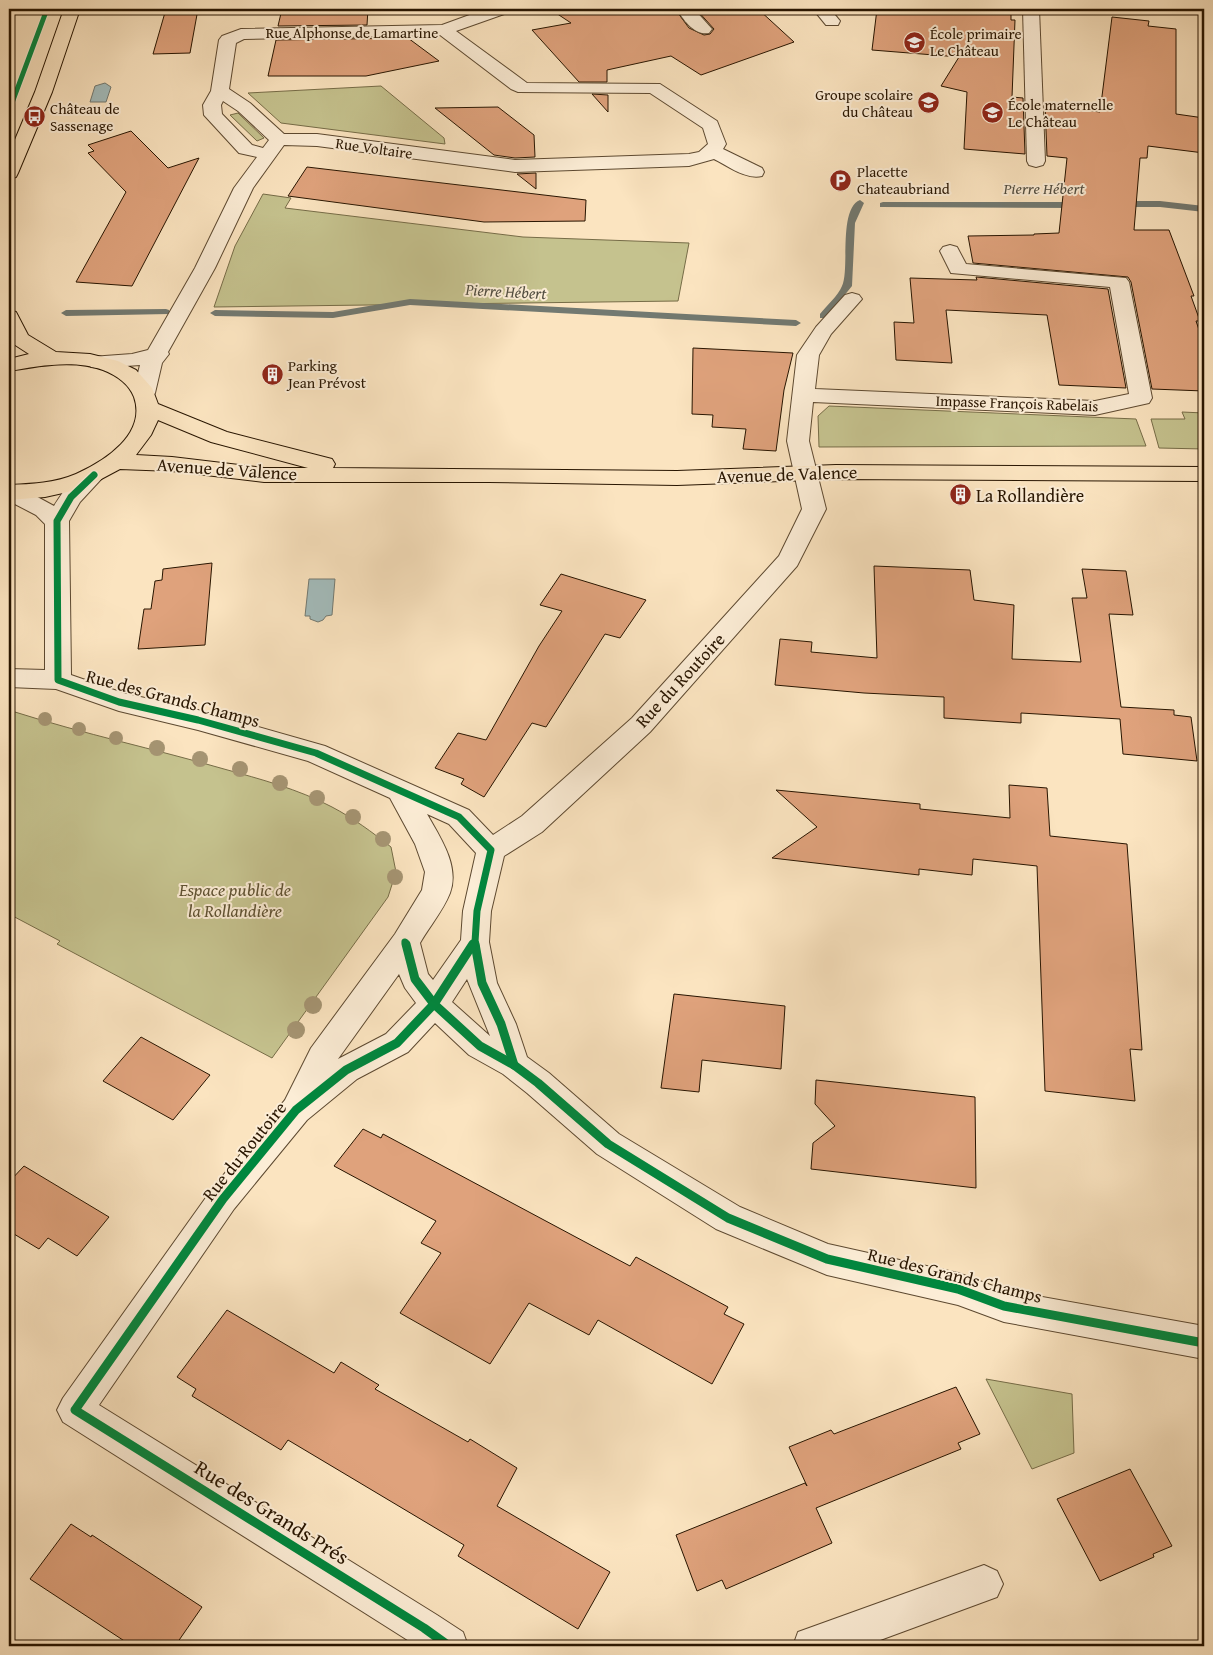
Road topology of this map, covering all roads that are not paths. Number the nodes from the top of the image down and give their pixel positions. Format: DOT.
graph roads {
  1 [pos="72,9"];
  2 [pos="501,9"];
  3 [pos="685,9"];
  4 [pos="1031,9"];
  5 [pos="703,29"];
  6 [pos="444,30"];
  7 [pos="220,91"];
  8 [pos="279,139"];
  9 [pos="713,151"];
  10 [pos="267,154"];
  11 [pos="1036,162"];
  12 [pos="755,172"];
  13 [pos="9,173"];
  14 [pos="950,252"];
  15 [pos="852,299"];
  16 [pos="9,316"];
  17 [pos="158,354"];
  18 [pos="50,358"];
  19 [pos="99,362"];
  20 [pos="9,366"];
  21 [pos="803,395"];
  22 [pos="146,400"];
  23 [pos="116,462"];
  24 [pos="804,473"];
  25 [pos="369,474"];
  26 [pos="1204,474"];
  27 [pos="94,475"];
  28 [pos="10,492"];
  29 [pos="57,521"];
  30 [pos="9,678"];
  31 [pos="58,680"];
  32 [pos="400,791"];
  33 [pos="491,850"];
  34 [pos="405,942"];
  35 [pos="475,942"];
  36 [pos="434,1004"];
  37 [pos="514,1065"];
  38 [pos="296,1110"];
  39 [pos="1204,1342"];
  40 [pos="75,1410"];
  41 [pos="984,1584"];
  42 [pos="449,1646"];
  43 [pos="812,1646"];
  1 -- 13 [label="main road"];
  2 -- 6 [label="street"];
  3 -- 5 [label="street"];
  4 -- 11 [label="street"];
  6 -- 7 [label="street, Rue Alphonse de Lamartine"];
  6 -- 9 [label="street, Rue Alphonse de Lamartine"];
  7 -- 8 [label="street"];
  7 -- 10 [label="street, Rue Alphonse de Lamartine"];
  8 -- 9 [label="street, Rue Voltaire"];
  8 -- 10 [label="street"];
  9 -- 12 [label="street"];
  10 -- 17 [label="street"];
  14 -- 21 [label="street, Impasse François Rabelais"];
  15 -- 21 [label="street, Rue du Routoire"];
  16 -- 18 [label="main road"];
  17 -- 19 [label="street"];
  17 -- 22 [label="street"];
  18 -- 19 [label="main road"];
  18 -- 20 [label="main road"];
  19 -- 22 [label="main road"];
  21 -- 24 [label="street, Rue du Routoire"];
  22 -- 23 [label="main road"];
  22 -- 25 [label="main road, Avenue de Valence"];
  23 -- 25 [label="main road, Avenue de Valence"];
  23 -- 27 [label="main road"];
  24 -- 25 [label="main road, Avenue de Valence"];
  24 -- 26 [label="main road, Avenue de Valence"];
  24 -- 33 [label="street, Rue du Routoire"];
  27 -- 28 [label="main road"];
  27 -- 29 [label="street, Rue des Grands Champs"];
  28 -- 29 [label="street"];
  29 -- 31 [label="street, Rue des Grands Champs"];
  30 -- 31 [label="street"];
  31 -- 32 [label="street, Rue des Grands Champs"];
  32 -- 33 [label="street"];
  32 -- 34 [label="street"];
  33 -- 35 [label="street, Rue du Routoire"];
  34 -- 36 [label="street, Rue des Grands Champs"];
  34 -- 38 [label="street, Rue du Routoire"];
  35 -- 36 [label="street, Rue du Routoire"];
  35 -- 37 [label="street"];
  36 -- 37 [label="street, Rue des Grands Champs"];
  36 -- 38 [label="street, Rue du Routoire"];
  37 -- 39 [label="street, Rue des Grands Champs"];
  38 -- 40 [label="street, Rue du Routoire"];
  40 -- 42 [label="street, Rue des Grands Prés"];
  41 -- 43 [label="street"];
}
